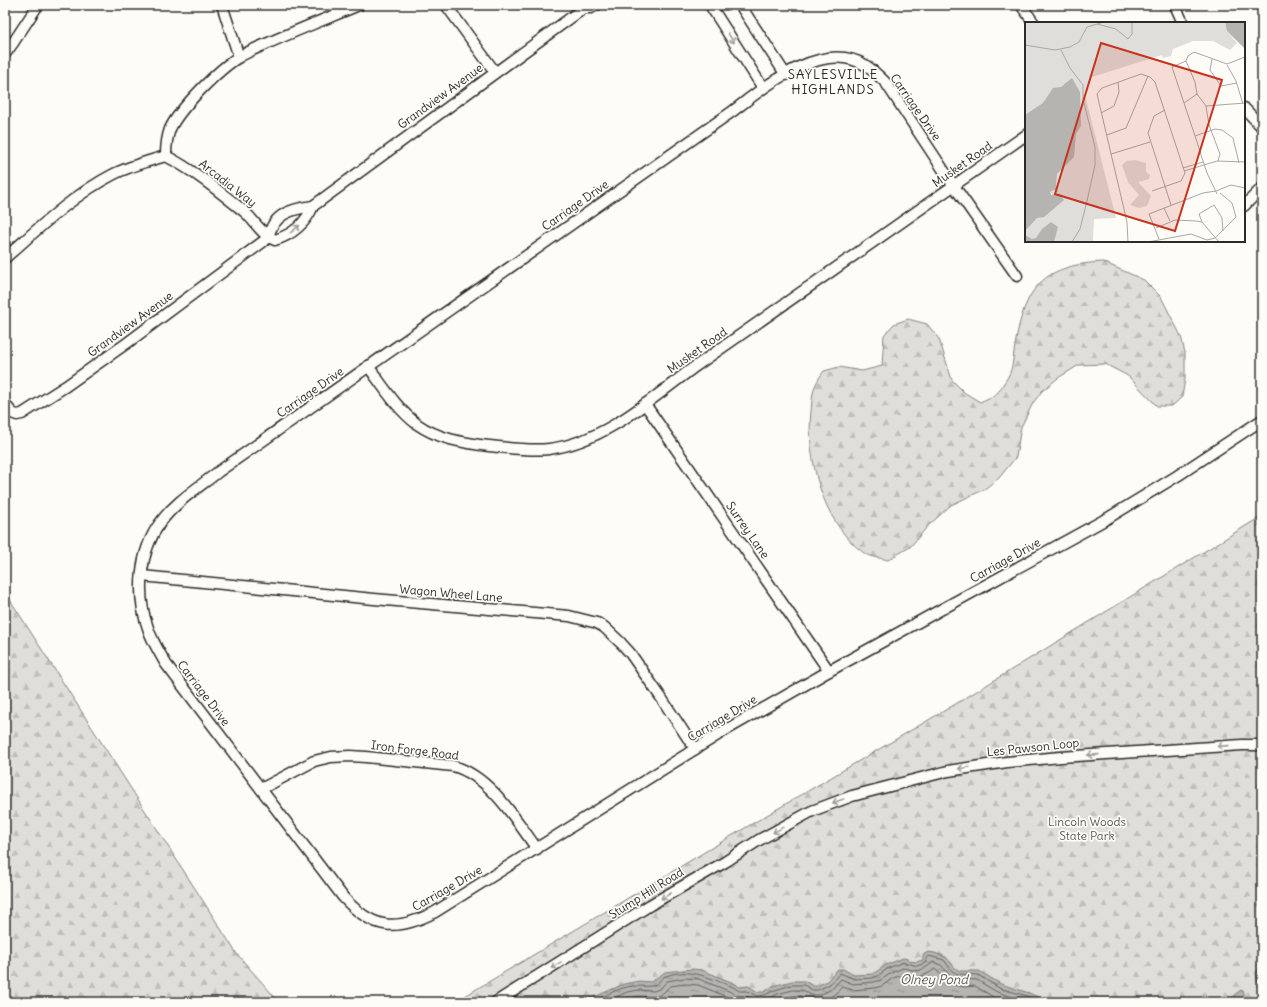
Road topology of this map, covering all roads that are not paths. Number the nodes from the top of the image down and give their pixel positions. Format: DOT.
graph roads {
  1 [pos="38,5"];
  2 [pos="222,5"];
  3 [pos="359,5"];
  4 [pos="446,5"];
  5 [pos="597,5"];
  6 [pos="710,5"];
  7 [pos="740,5"];
  8 [pos="1021,5"];
  9 [pos="1175,5"];
  10 [pos="584,7"];
  11 [pos="1033,22"];
  12 [pos="1183,22"];
  13 [pos="5,54"];
  14 [pos="239,57"];
  15 [pos="495,72"];
  16 [pos="786,75"];
  17 [pos="763,88"];
  18 [pos="1245,109"];
  19 [pos="1262,127"];
  20 [pos="1025,136"];
  21 [pos="166,156"];
  22 [pos="954,186"];
  23 [pos="1262,188"];
  24 [pos="1245,205"];
  25 [pos="312,206"];
  26 [pos="268,238"];
  27 [pos="5,258"];
  28 [pos="1017,276"];
  29 [pos="368,366"];
  30 [pos="5,404"];
  31 [pos="645,404"];
  32 [pos="1262,420"];
  33 [pos="142,576"];
  34 [pos="829,671"];
  35 [pos="1262,745"];
  36 [pos="695,749"];
  37 [pos="261,789"];
  38 [pos="812,810"];
  39 [pos="537,849"];
  40 [pos="496,1002"];
  1 -- 13 [label="street"];
  2 -- 14 [label="street"];
  3 -- 14 [label="street"];
  4 -- 15 [label="street"];
  5 -- 10 [label="street, Grandview Avenue"];
  6 -- 17 [label="street, one-way"];
  7 -- 16 [label="street"];
  8 -- 11 [label="street"];
  9 -- 12 [label="street"];
  10 -- 15 [label="street, Grandview Avenue"];
  14 -- 21 [label="street"];
  15 -- 25 [label="street, Grandview Avenue"];
  16 -- 17 [label="street, Carriage Drive"];
  16 -- 22 [label="street, Carriage Drive"];
  17 -- 29 [label="street, Carriage Drive"];
  18 -- 19 [label="street"];
  20 -- 22 [label="street, Musket Road"];
  21 -- 26 [label="street, Arcadia Way"];
  21 -- 27 [label="street"];
  22 -- 28 [label="street, Carriage Drive"];
  22 -- 31 [label="street, Musket Road"];
  23 -- 24 [label="street"];
  25 -- 26 [label="street, Grandview Avenue"];
  26 -- 25 [label="street, Grandview Avenue, one-way"];
  26 -- 30 [label="street, Grandview Avenue"];
  29 -- 31 [label="street, Musket Road"];
  29 -- 33 [label="street, Carriage Drive"];
  31 -- 34 [label="street, Surrey Lane"];
  32 -- 34 [label="street, Carriage Drive"];
  33 -- 36 [label="street, Wagon Wheel Lane"];
  33 -- 37 [label="street, Carriage Drive"];
  34 -- 36 [label="street, Carriage Drive"];
  35 -- 38 [label="street, Les Pawson Loop, one-way"];
  36 -- 39 [label="street, Carriage Drive"];
  37 -- 39 [label="street, Iron Forge Road"];
  37 -- 39 [label="street, Carriage Drive"];
  38 -- 40 [label="street, Stump Hill Road, one-way"];
}
